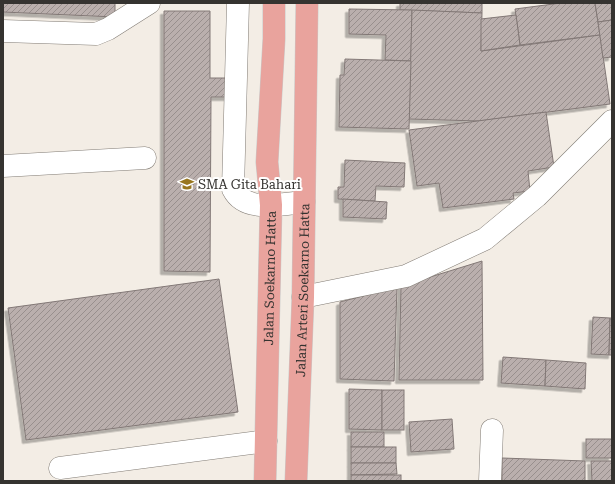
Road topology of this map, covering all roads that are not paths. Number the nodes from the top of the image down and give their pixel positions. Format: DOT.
graph roads {
  1 [pos="149,3"];
  2 [pos="238,3"];
  3 [pos="274,3"];
  4 [pos="307,3"];
  5 [pos="3,31"];
  6 [pos="612,121"];
  7 [pos="144,158"];
  8 [pos="3,166"];
  9 [pos="304,202"];
  10 [pos="271,205"];
  11 [pos="303,297"];
  12 [pos="492,430"];
  13 [pos="266,441"];
  14 [pos="60,468"];
  15 [pos="265,481"];
  16 [pos="296,481"];
  17 [pos="490,481"];
  1 -- 5 [label="lane"];
  2 -- 10 [label="lane"];
  3 -- 10 [label="main road, Jalan Soekarno Hatta"];
  4 -- 9 [label="main road, Jalan Arteri Soekarno Hatta"];
  6 -- 11 [label="lane"];
  7 -- 8 [label="lane"];
  9 -- 10 [label="lane"];
  9 -- 11 [label="main road, Jalan Arteri Soekarno Hatta"];
  10 -- 13 [label="main road, Jalan Soekarno Hatta"];
  11 -- 16 [label="main road, Jalan Arteri Soekarno Hatta"];
  12 -- 17 [label="lane"];
  13 -- 14 [label="lane"];
  13 -- 15 [label="main road, Jalan Soekarno Hatta"];
}
